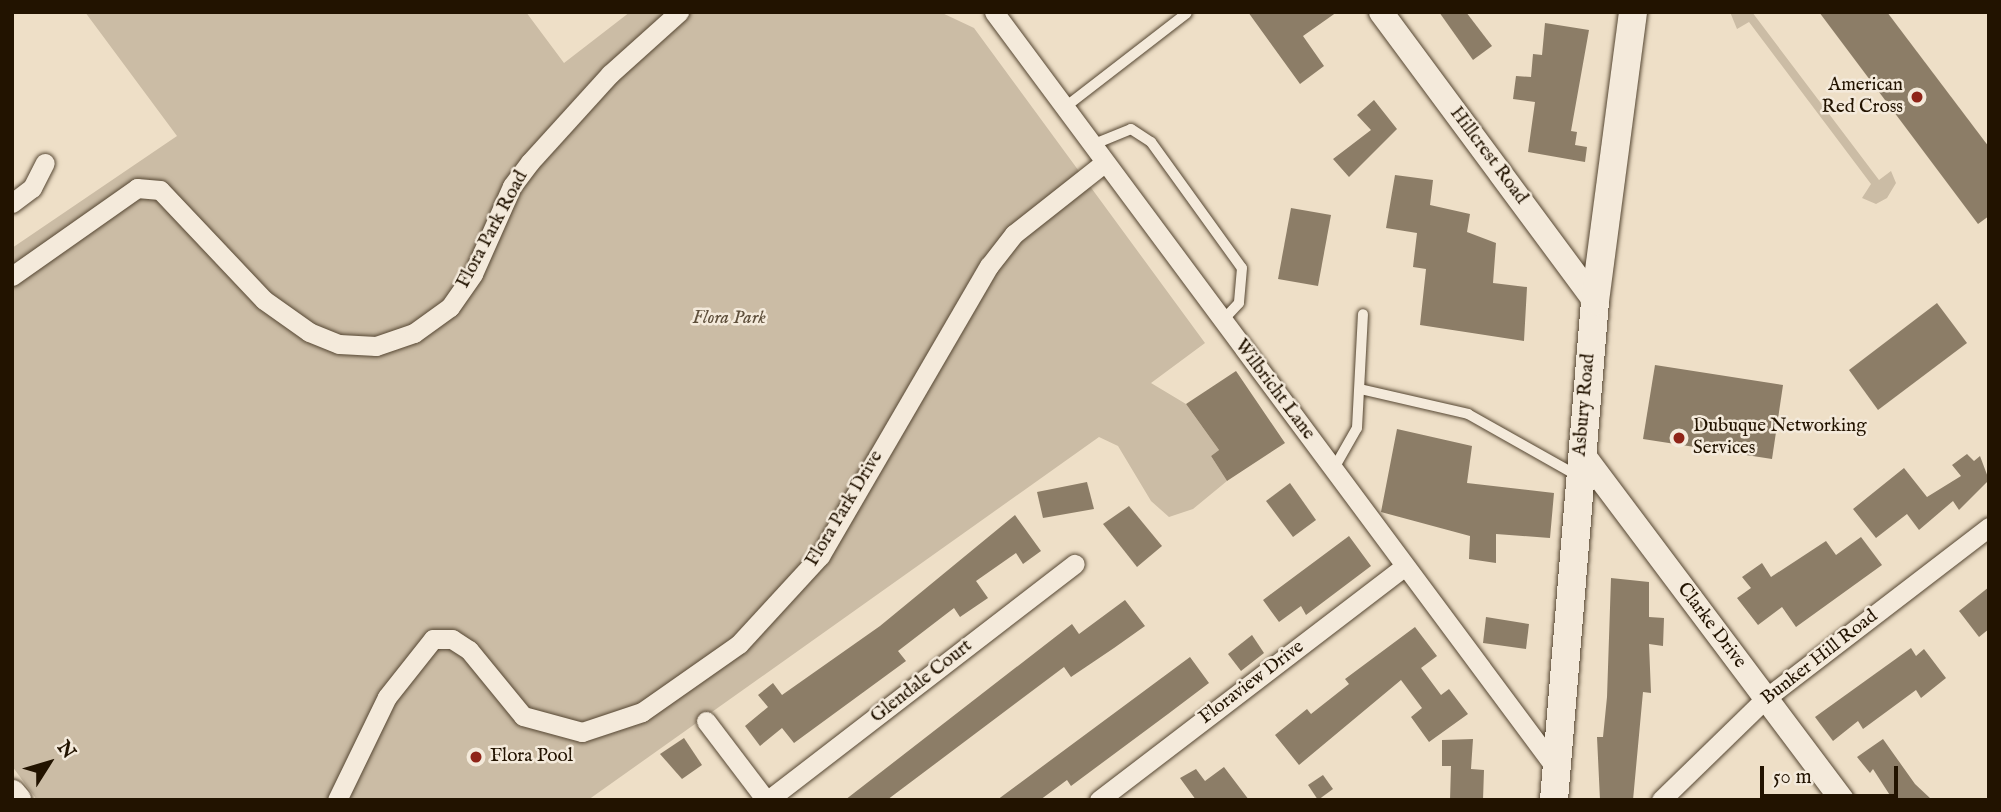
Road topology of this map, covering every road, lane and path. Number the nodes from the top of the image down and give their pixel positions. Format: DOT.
graph roads {
  1 [pos="679,12"];
  2 [pos="1381,12"];
  3 [pos="1633,12"];
  4 [pos="1187,13"];
  5 [pos="994,15"];
  6 [pos="1064,108"];
  7 [pos="1092,146"];
  8 [pos="45,163"];
  9 [pos="1104,163"];
  10 [pos="12,203"];
  11 [pos="12,276"];
  12 [pos="1595,301"];
  13 [pos="1363,314"];
  14 [pos="1222,321"];
  15 [pos="1360,389"];
  16 [pos="1580,464"];
  17 [pos="1334,470"];
  18 [pos="1989,527"];
  19 [pos="1075,564"];
  20 [pos="1404,567"];
  21 [pos="1766,698"];
  22 [pos="706,721"];
  23 [pos="1555,767"];
  24 [pos="12,794"];
  25 [pos="17,800"];
  26 [pos="337,800"];
  27 [pos="767,800"];
  28 [pos="1099,800"];
  29 [pos="1554,800"];
  30 [pos="1661,800"];
  31 [pos="1842,800"];
  1 -- 11 [label="street, Flora Park Road"];
  2 -- 12 [label="street, Hillcrest Road"];
  3 -- 12 [label="main road, Asbury Road"];
  4 -- 6 [label="lane"];
  5 -- 6 [label="street, Wilbricht Lane"];
  6 -- 7 [label="street, Wilbricht Lane"];
  7 -- 9 [label="street, Wilbricht Lane"];
  7 -- 14 [label="lane"];
  8 -- 10 [label="street"];
  9 -- 14 [label="street, Wilbricht Lane"];
  9 -- 26 [label="street, Flora Park Drive"];
  12 -- 16 [label="main road, Asbury Road"];
  13 -- 15 [label="lane"];
  14 -- 17 [label="street, Wilbricht Lane"];
  15 -- 16 [label="lane"];
  15 -- 17 [label="lane"];
  16 -- 21 [label="street, Clarke Drive"];
  16 -- 23 [label="main road, Asbury Road"];
  17 -- 20 [label="street, Wilbricht Lane"];
  18 -- 21 [label="street, Bunker Hill Road"];
  19 -- 27 [label="street, Glendale Court"];
  20 -- 23 [label="street, Wilbricht Lane"];
  20 -- 28 [label="street, Floraview Drive"];
  21 -- 30 [label="street, Bunker Hill Road"];
  21 -- 31 [label="street, Clarke Drive"];
  22 -- 27 [label="street"];
  23 -- 29 [label="main road, Asbury Road"];
  24 -- 25 [label="main road"];
}
